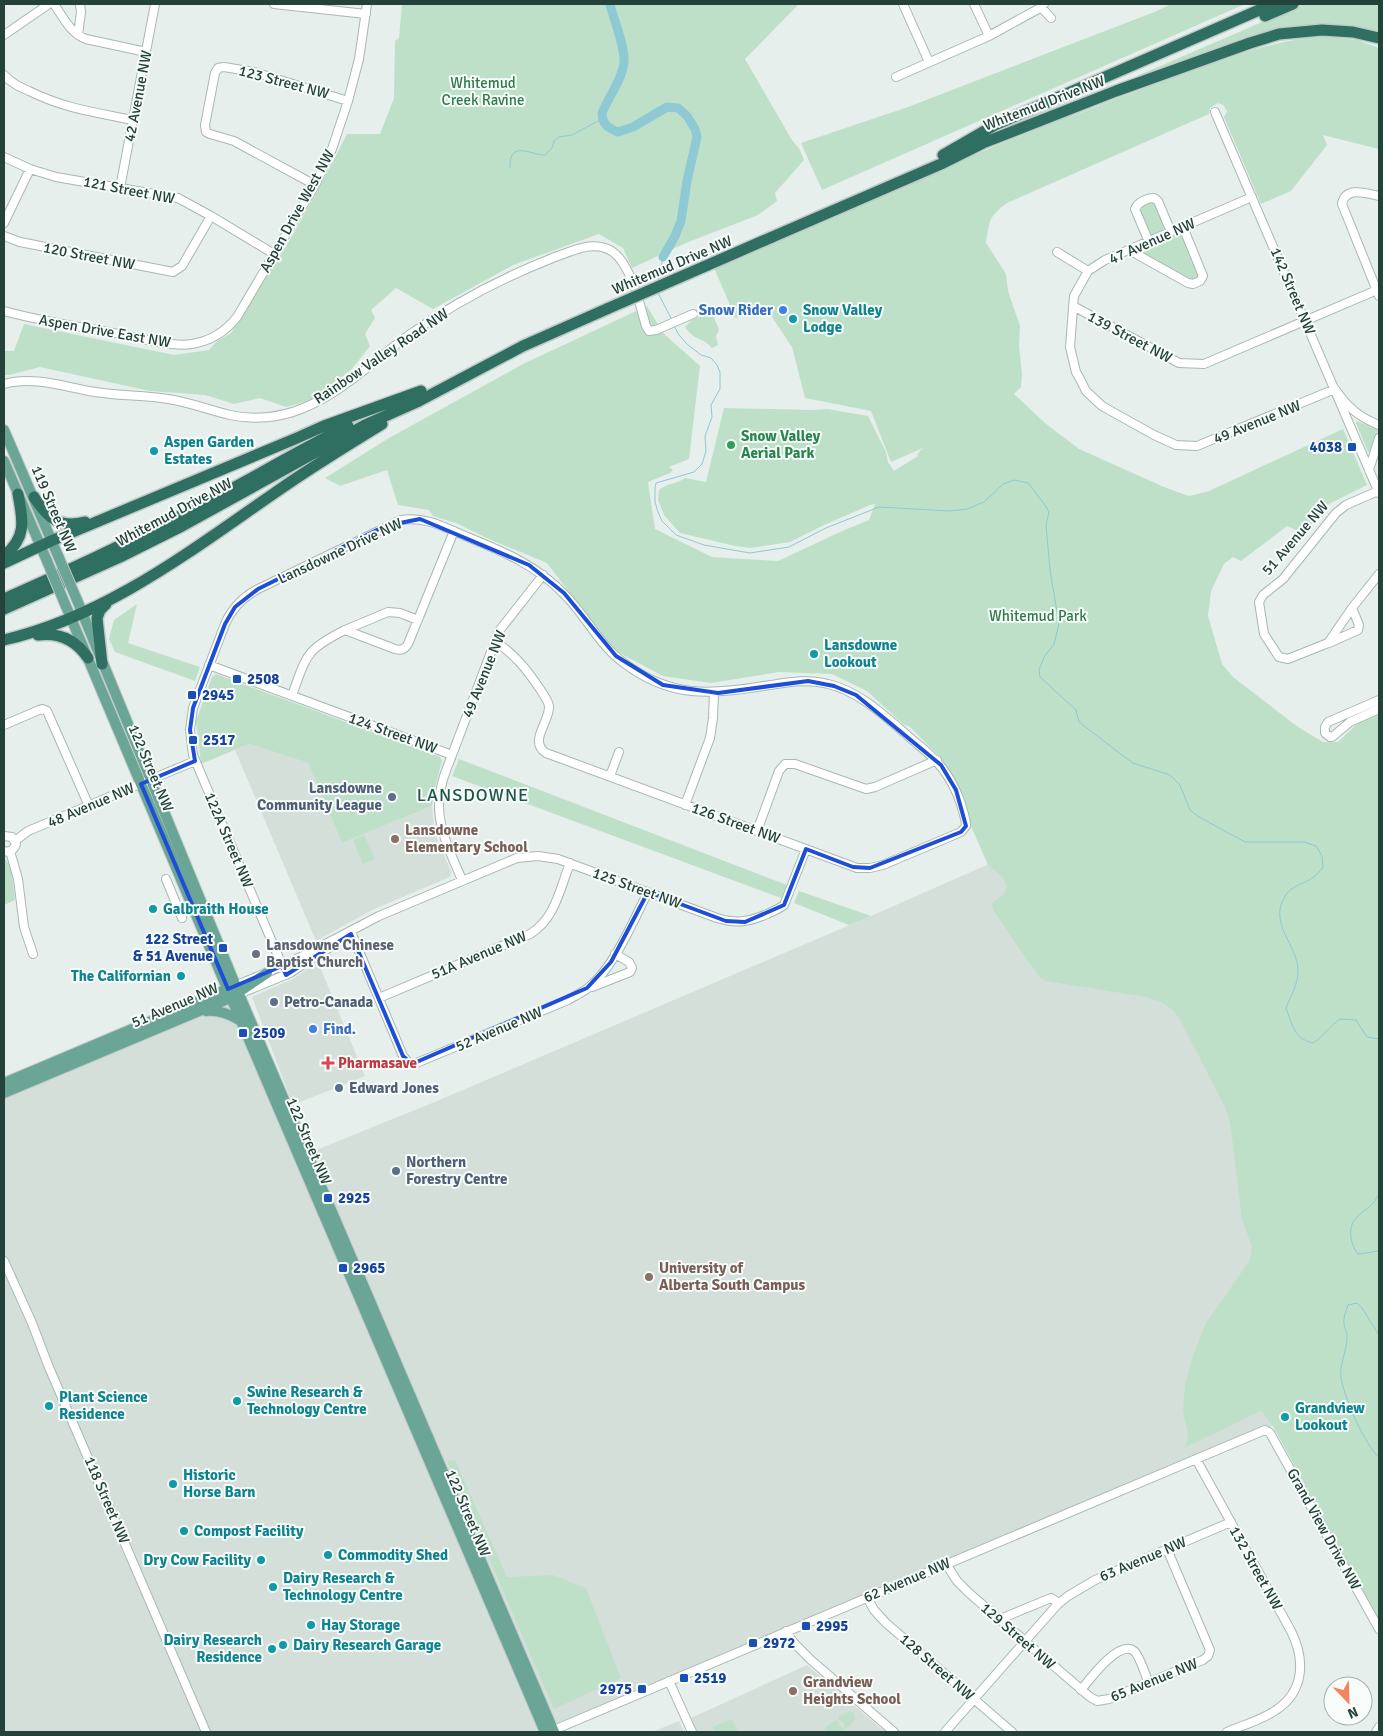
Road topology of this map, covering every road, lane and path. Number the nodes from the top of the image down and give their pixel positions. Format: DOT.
graph roads {
  1 [pos="49,4"];
  2 [pos="54,4"];
  3 [pos="80,4"];
  4 [pos="155,4"];
  5 [pos="274,4"];
  6 [pos="367,4"];
  7 [pos="903,4"];
  8 [pos="974,4"];
  9 [pos="1256,4"];
  10 [pos="1273,4"];
  11 [pos="1293,4"];
  12 [pos="292,5"];
  13 [pos="1042,5"];
  14 [pos="366,14"];
  15 [pos="1051,18"];
  16 [pos="4,35"];
  17 [pos="78,36"];
  18 [pos="989,36"];
  19 [pos="1379,38"];
  20 [pos="146,52"];
  21 [pos="928,62"];
  22 [pos="1111,74"];
  23 [pos="4,75"];
  24 [pos="896,77"];
  25 [pos="348,101"];
  26 [pos="1215,112"];
  27 [pos="133,120"];
  28 [pos="984,143"];
  29 [pos="4,157"];
  30 [pos="30,169"];
  31 [pos="315,185"];
  32 [pos="120,188"];
  33 [pos="1379,196"];
  34 [pos="1252,197"];
  35 [pos="211,216"];
  36 [pos="4,223"];
  37 [pos="1183,227"];
  38 [pos="1171,232"];
  39 [pos="4,236"];
  40 [pos="769,236"];
  41 [pos="1149,242"];
  42 [pos="1129,250"];
  43 [pos="1057,252"];
  44 [pos="274,254"];
  45 [pos="1088,271"];
  46 [pos="1378,293"];
  47 [pos="1073,306"];
  48 [pos="4,311"];
  49 [pos="693,314"];
  50 [pos="1306,320"];
  51 [pos="206,340"];
  52 [pos="4,384"];
  53 [pos="1335,389"];
  54 [pos="420,396"];
  55 [pos="1379,425"];
  56 [pos="4,430"];
  57 [pos="1379,438"];
  58 [pos="1176,445"];
  59 [pos="7,447"];
  60 [pos="4,461"];
  61 [pos="1369,470"];
  62 [pos="1379,492"];
  63 [pos="18,494"];
  64 [pos="34,498"];
  65 [pos="129,508"];
  66 [pos="454,531"];
  67 [pos="46,543"];
  68 [pos="4,556"];
  69 [pos="47,561"];
  70 [pos="4,563"];
  71 [pos="1379,574"];
  72 [pos="543,575"];
  73 [pos="4,599"];
  74 [pos="77,600"];
  75 [pos="109,601"];
  76 [pos="1352,608"];
  77 [pos="4,609"];
  78 [pos="77,616"];
  79 [pos="418,620"];
  80 [pos="345,630"];
  81 [pos="19,636"];
  82 [pos="4,640"];
  83 [pos="495,640"];
  84 [pos="1328,643"];
  85 [pos="88,658"];
  86 [pos="102,664"];
  87 [pos="209,665"];
  88 [pos="714,693"];
  89 [pos="292,695"];
  90 [pos="1379,700"];
  91 [pos="1379,709"];
  92 [pos="4,724"];
  93 [pos="619,752"];
  94 [pos="452,755"];
  95 [pos="195,760"];
  96 [pos="937,760"];
  97 [pos="610,776"];
  98 [pos="145,782"];
  99 [pos="685,804"];
  100 [pos="88,806"];
  101 [pos="757,831"];
  102 [pos="4,835"];
  103 [pos="15,841"];
  104 [pos="806,849"];
  105 [pos="7,851"];
  106 [pos="533,856"];
  107 [pos="570,863"];
  108 [pos="862,868"];
  109 [pos="166,879"];
  110 [pos="462,880"];
  111 [pos="648,892"];
  112 [pos="182,918"];
  113 [pos="350,932"];
  114 [pos="33,954"];
  115 [pos="615,954"];
  116 [pos="282,966"];
  117 [pos="219,968"];
  118 [pos="267,972"];
  119 [pos="286,975"];
  120 [pos="588,988"];
  121 [pos="233,992"];
  122 [pos="206,998"];
  123 [pos="379,998"];
  124 [pos="197,1012"];
  125 [pos="177,1020"];
  126 [pos="241,1020"];
  127 [pos="4,1083"];
  128 [pos="4,1092"];
  129 [pos="4,1261"];
  130 [pos="1267,1430"];
  131 [pos="1196,1459"];
  132 [pos="1231,1522"];
  133 [pos="1167,1549"];
  134 [pos="946,1564"];
  135 [pos="867,1597"];
  136 [pos="1059,1603"];
  137 [pos="1000,1619"];
  138 [pos="1379,1629"];
  139 [pos="786,1631"];
  140 [pos="1025,1641"];
  141 [pos="669,1681"];
  142 [pos="1149,1683"];
  143 [pos="1081,1690"];
  144 [pos="974,1699"];
  145 [pos="1097,1701"];
  146 [pos="1248,1723"];
  147 [pos="1379,1727"];
  148 [pos="206,1732"];
  149 [pos="550,1732"];
  150 [pos="692,1732"];
  151 [pos="894,1732"];
  152 [pos="945,1732"];
  153 [pos="1012,1732"];
  154 [pos="1227,1732"];
  155 [pos="1252,1732"];
  156 [pos="1376,1732"];
  1 -- 16 [label="street"];
  2 -- 17 [label="street"];
  3 -- 17 [label="street"];
  4 -- 20 [label="street, 42 Avenue NW"];
  5 -- 12 [label="street"];
  6 -- 14 [label="street, Aspen Drive West NW"];
  7 -- 21 [label="street"];
  8 -- 18 [label="street"];
  9 -- 22 [label="highway"];
  10 -- 22 [label="highway, Whitemud Drive NW"];
  11 -- 28 [label="highway"];
  12 -- 14 [label="street"];
  13 -- 15 [label="street"];
  13 -- 18 [label="street"];
  14 -- 25 [label="street, Aspen Drive West NW"];
  17 -- 20 [label="street"];
  18 -- 21 [label="street"];
  19 -- 28 [label="highway, Whitemud Drive NW"];
  20 -- 27 [label="street, 42 Avenue NW"];
  21 -- 24 [label="street"];
  22 -- 40 [label="highway, Whitemud Drive NW"];
  23 -- 27 [label="street"];
  25 -- 31 [label="street, Aspen Drive West NW"];
  25 -- 31 [label="street, 123 Street NW"];
  26 -- 34 [label="street, 142 Street NW"];
  27 -- 32 [label="street, 42 Avenue NW"];
  28 -- 40 [label="highway, Whitemud Drive NW"];
  29 -- 30 [label="street, 121 Street NW"];
  30 -- 32 [label="street, 121 Street NW"];
  30 -- 36 [label="street"];
  31 -- 44 [label="street, Aspen Drive West NW"];
  32 -- 35 [label="street, 121 Street NW"];
  33 -- 46 [label="street"];
  34 -- 37 [label="street, 47 Avenue NW"];
  34 -- 50 [label="street, 142 Street NW"];
  35 -- 39 [label="street, 120 Street NW"];
  35 -- 44 [label="street, 121 Street NW"];
  37 -- 38 [label="street, 47 Avenue NW"];
  37 -- 42 [label="street"];
  38 -- 41 [label="street, 47 Avenue NW"];
  38 -- 41 [label="street"];
  40 -- 54 [label="highway, Whitemud Drive NW, bridge"];
  41 -- 42 [label="street, 47 Avenue NW"];
  42 -- 45 [label="street, 47 Avenue NW"];
  43 -- 45 [label="street"];
  44 -- 51 [label="street, Aspen Drive West NW"];
  45 -- 47 [label="street, 47 Avenue NW"];
  46 -- 50 [label="street"];
  47 -- 50 [label="street, 139 Street NW"];
  47 -- 58 [label="street, 47 Avenue NW"];
  48 -- 51 [label="street, Aspen Drive East NW"];
  49 -- 52 [label="street, Rainbow Valley Road NW"];
  50 -- 53 [label="street, 142 Street NW"];
  53 -- 55 [label="street"];
  53 -- 58 [label="street, 49 Avenue NW"];
  53 -- 61 [label="street, 142 Street NW"];
  54 -- 65 [label="highway"];
  54 -- 73 [label="highway, Whitemud Drive NW"];
  54 -- 75 [label="highway"];
  54 -- 77 [label="highway, Whitemud Drive NW"];
  56 -- 59 [label="main road, 119 Street NW"];
  57 -- 61 [label="street"];
  59 -- 64 [label="main road, 119 Street NW"];
  60 -- 63 [label="main road, 119 Street NW"];
  61 -- 62 [label="street, 142 Street NW"];
  62 -- 84 [label="street, 51 Avenue NW"];
  63 -- 67 [label="main road, 119 Street NW"];
  63 -- 68 [label="highway"];
  64 -- 65 [label="highway"];
  64 -- 67 [label="main road, 119 Street NW"];
  65 -- 67 [label="highway"];
  66 -- 72 [label="street, Lansdowne Drive NW"];
  66 -- 79 [label="street"];
  66 -- 87 [label="street, Lansdowne Drive NW"];
  67 -- 69 [label="main road, 119 Street NW"];
  67 -- 70 [label="highway"];
  67 -- 74 [label="main road, 119 Street NW, bridge"];
  69 -- 78 [label="main road, 122 Street NW, bridge"];
  71 -- 76 [label="street"];
  72 -- 83 [label="street, 49 Avenue NW"];
  72 -- 88 [label="street, Lansdowne Drive NW"];
  74 -- 78 [label="main road, 122 Street NW"];
  75 -- 78 [label="highway"];
  75 -- 86 [label="highway"];
  76 -- 84 [label="street"];
  76 -- 84 [label="street"];
  78 -- 81 [label="highway"];
  78 -- 85 [label="main road, 122 Street NW"];
  78 -- 86 [label="main road, 122 Street NW"];
  79 -- 80 [label="street"];
  79 -- 80 [label="street"];
  80 -- 89 [label="street"];
  81 -- 82 [label="highway"];
  81 -- 85 [label="highway"];
  83 -- 94 [label="street, 49 Avenue NW"];
  83 -- 97 [label="street, 126 Street NW"];
  85 -- 98 [label="main road, 122 Street NW"];
  86 -- 98 [label="main road, 122 Street NW"];
  87 -- 89 [label="street, 124 Street NW"];
  87 -- 95 [label="street, Lansdowne Drive NW"];
  88 -- 96 [label="street, Lansdowne Drive NW"];
  88 -- 99 [label="street"];
  89 -- 94 [label="street, 124 Street NW"];
  90 -- 91 [label="street"];
  92 -- 100 [label="street"];
  93 -- 97 [label="street"];
  94 -- 110 [label="street, 124 Street NW"];
  95 -- 98 [label="street, 48 Avenue NW"];
  95 -- 116 [label="street, 122A Street NW"];
  96 -- 101 [label="street"];
  96 -- 108 [label="street, Lansdowne Drive NW"];
  97 -- 99 [label="street, 126 Street NW"];
  98 -- 100 [label="street, 48 Avenue NW"];
  98 -- 117 [label="main road, 122 Street NW"];
  98 -- 121 [label="main road, 122 Street NW"];
  99 -- 101 [label="street, 126 Street NW"];
  100 -- 103 [label="street, 48 Avenue NW"];
  101 -- 104 [label="street, 126 Street NW"];
  102 -- 103 [label="street"];
  103 -- 105 [label="street"];
  104 -- 108 [label="street, 126 Street NW"];
  104 -- 111 [label="street, 125 Street NW"];
  105 -- 114 [label="street"];
  106 -- 107 [label="street, 125 Street NW"];
  106 -- 110 [label="street, 51 Avenue NW"];
  107 -- 111 [label="street, 125 Street NW"];
  107 -- 123 [label="street, 51A Avenue NW"];
  109 -- 112 [label="street"];
  110 -- 113 [label="street, 51 Avenue NW"];
  111 -- 115 [label="street, 52 Avenue NW"];
  113 -- 116 [label="street, 51 Avenue NW"];
  113 -- 119 [label="street, 51 Avenue NW"];
  113 -- 123 [label="street"];
  115 -- 120 [label="street, 52 Avenue NW"];
  115 -- 120 [label="street, 52 Avenue NW"];
  116 -- 118 [label="street, 51 Avenue NW"];
  116 -- 119 [label="street, 122A Street NW"];
  117 -- 121 [label="main road, 122 Street NW"];
  117 -- 122 [label="main road"];
  118 -- 121 [label="main road"];
  119 -- 121 [label="street, 51 Avenue NW"];
  120 -- 123 [label="street, 52 Avenue NW"];
  121 -- 122 [label="main road, 51 Avenue NW"];
  121 -- 124 [label="main road, 51 Avenue NW"];
  121 -- 125 [label="main road"];
  121 -- 126 [label="main road, 122 Street NW"];
  121 -- 149 [label="main road, 122 Street NW"];
  122 -- 127 [label="main road, 51 Avenue NW"];
  124 -- 125 [label="main road, 51 Avenue NW"];
  124 -- 126 [label="main road"];
  125 -- 128 [label="main road, 51 Avenue NW"];
  126 -- 149 [label="main road, 122 Street NW"];
  129 -- 148 [label="street, 118 Street NW"];
  130 -- 131 [label="street, 62 Avenue NW"];
  130 -- 138 [label="street, Grand View Drive NW"];
  131 -- 132 [label="street, 132 Street NW"];
  131 -- 134 [label="street, 62 Avenue NW"];
  132 -- 133 [label="street, 63 Avenue NW"];
  132 -- 146 [label="street, 132 Street NW"];
  133 -- 136 [label="street, 63 Avenue NW"];
  133 -- 142 [label="street, 65 Avenue NW"];
  134 -- 135 [label="street, 62 Avenue NW"];
  134 -- 137 [label="street, 129 Street NW"];
  135 -- 139 [label="street, 62 Avenue NW"];
  135 -- 144 [label="street, 128 Street NW"];
  136 -- 137 [label="street"];
  136 -- 140 [label="street, 63 Avenue NW"];
  137 -- 140 [label="street, 129 Street NW"];
  139 -- 141 [label="street, 62 Avenue NW"];
  139 -- 151 [label="street"];
  140 -- 143 [label="street, 129 Street NW"];
  140 -- 144 [label="street, 63 Avenue NW"];
  141 -- 149 [label="street, 62 Avenue NW"];
  141 -- 150 [label="street"];
  142 -- 143 [label="street"];
  142 -- 145 [label="street, 65 Avenue NW"];
  143 -- 145 [label="street, 129 Street NW"];
  144 -- 152 [label="street, 63 Avenue NW"];
  144 -- 153 [label="street, 128 Street NW"];
  146 -- 154 [label="street"];
  146 -- 155 [label="street"];
  147 -- 156 [label="street"];
}
